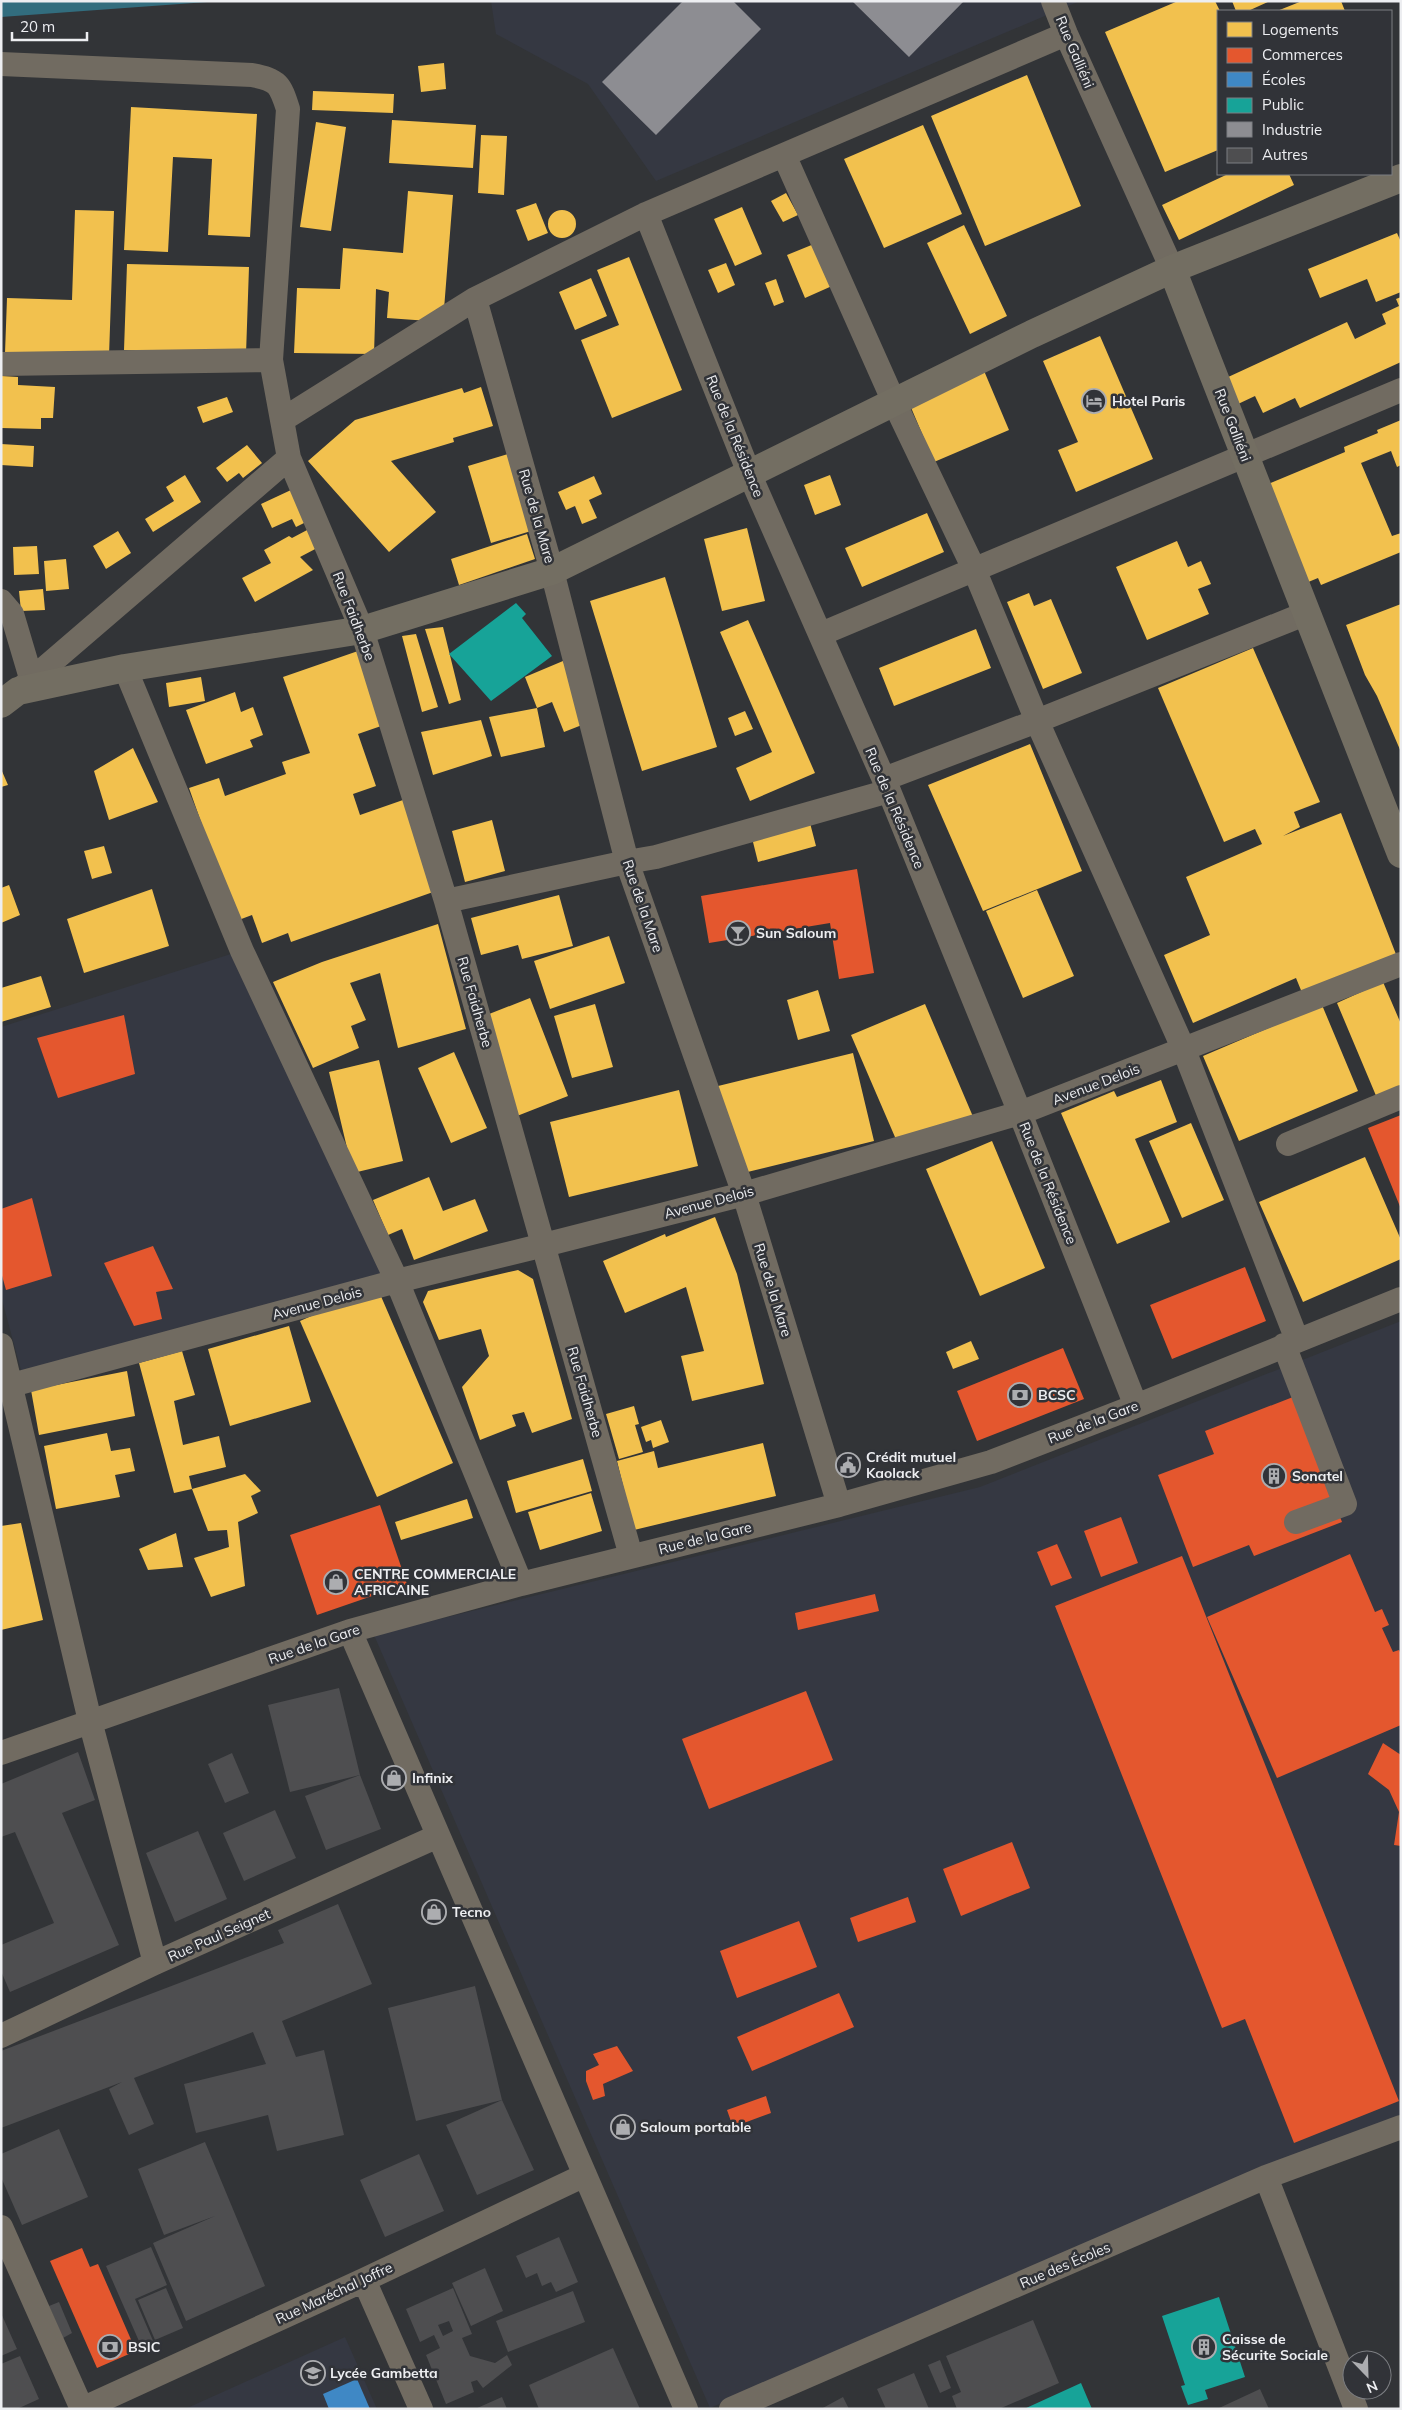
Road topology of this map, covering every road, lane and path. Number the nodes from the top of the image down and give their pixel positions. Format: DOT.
graph roads {
  1 [pos="1053,1"];
  2 [pos="1066,34"];
  3 [pos="1,64"];
  4 [pos="784,155"];
  5 [pos="1401,178"];
  6 [pos="646,214"];
  7 [pos="1172,270"];
  8 [pos="475,299"];
  9 [pos="271,360"];
  10 [pos="1,364"];
  11 [pos="1401,390"];
  12 [pos="894,402"];
  13 [pos="282,420"];
  14 [pos="1245,455"];
  15 [pos="289,458"];
  16 [pos="749,473"];
  17 [pos="974,569"];
  18 [pos="552,571"];
  19 [pos="1,601"];
  20 [pos="1306,613"];
  21 [pos="362,630"];
  22 [pos="821,634"];
  23 [pos="125,668"];
  24 [pos="17,691"];
  25 [pos="1037,721"];
  26 [pos="887,785"];
  27 [pos="1401,854"];
  28 [pos="626,862"];
  29 [pos="446,901"];
  30 [pos="1401,964"];
  31 [pos="1184,1050"];
  32 [pos="1401,1097"];
  33 [pos="1020,1113"];
  34 [pos="1288,1144"];
  35 [pos="744,1194"];
  36 [pos="544,1246"];
  37 [pos="397,1281"];
  38 [pos="1401,1299"];
  39 [pos="1290,1343"];
  40 [pos="1,1345"];
  41 [pos="7,1387"];
  42 [pos="1136,1406"];
  43 [pos="839,1505"];
  44 [pos="1296,1522"];
  45 [pos="631,1556"];
  46 [pos="521,1584"];
  47 [pos="350,1631"];
  48 [pos="90,1721"];
  49 [pos="1,1753"];
  50 [pos="438,1836"];
  51 [pos="155,1963"];
  52 [pos="1,2036"];
  53 [pos="1401,2127"];
  54 [pos="585,2175"];
  55 [pos="1266,2177"];
  56 [pos="1,2228"];
  57 [pos="364,2280"];
  58 [pos="82,2409"];
  59 [pos="421,2409"];
  60 [pos="686,2409"];
  61 [pos="731,2409"];
  62 [pos="1356,2409"];
  1 -- 2 [label="street, Rue Galliéni"];
  2 -- 4 [label="street"];
  2 -- 7 [label="street, Rue Galliéni"];
  3 -- 9 [label="street, Rue Faidherbe"];
  4 -- 6 [label="street"];
  4 -- 12 [label="street"];
  5 -- 7 [label="street"];
  6 -- 8 [label="street"];
  6 -- 16 [label="street, Rue de la Résidence"];
  7 -- 12 [label="street"];
  7 -- 14 [label="street, Rue Galliéni"];
  8 -- 13 [label="street"];
  8 -- 18 [label="street, Rue de la Mare"];
  9 -- 10 [label="street"];
  9 -- 13 [label="street, Rue Faidherbe"];
  11 -- 14 [label="street"];
  12 -- 16 [label="street"];
  12 -- 17 [label="street"];
  13 -- 15 [label="street, Rue Faidherbe"];
  14 -- 17 [label="street"];
  14 -- 20 [label="street, Rue Galliéni"];
  15 -- 21 [label="street, Rue Faidherbe"];
  15 -- 24 [label="street"];
  16 -- 18 [label="street"];
  16 -- 22 [label="street, Rue de la Résidence"];
  17 -- 22 [label="street"];
  17 -- 25 [label="street"];
  18 -- 21 [label="street"];
  18 -- 28 [label="street, Rue de la Mare"];
  19 -- 24 [label="street"];
  20 -- 25 [label="street"];
  20 -- 27 [label="street, Rue Galliéni"];
  21 -- 23 [label="street"];
  21 -- 29 [label="street, Rue Faidherbe"];
  22 -- 26 [label="street, Rue de la Résidence"];
  23 -- 24 [label="street"];
  23 -- 37 [label="street"];
  25 -- 26 [label="street"];
  25 -- 31 [label="street"];
  26 -- 28 [label="street"];
  26 -- 33 [label="street, Rue de la Résidence"];
  28 -- 29 [label="street"];
  28 -- 35 [label="street, Rue de la Mare"];
  29 -- 36 [label="street, Rue Faidherbe"];
  30 -- 31 [label="street, Avenue Delois"];
  31 -- 33 [label="street, Avenue Delois"];
  31 -- 39 [label="street"];
  32 -- 34 [label="street"];
  33 -- 35 [label="street, Avenue Delois"];
  33 -- 42 [label="street, Rue de la Résidence"];
  35 -- 36 [label="street, Avenue Delois"];
  35 -- 43 [label="street, Rue de la Mare"];
  36 -- 37 [label="street, Avenue Delois"];
  36 -- 45 [label="street, Rue Faidherbe"];
  37 -- 41 [label="street, Avenue Delois"];
  37 -- 46 [label="street"];
  38 -- 39 [label="street, Rue de la Gare"];
  39 -- 42 [label="street, Rue de la Gare"];
  39 -- 44 [label="street"];
  40 -- 41 [label="street"];
  41 -- 48 [label="street"];
  42 -- 43 [label="street, Rue de la Gare"];
  43 -- 45 [label="street, Rue de la Gare"];
  45 -- 46 [label="street, Rue de la Gare"];
  46 -- 47 [label="street, Rue de la Gare"];
  47 -- 48 [label="street, Rue de la Gare"];
  47 -- 50 [label="street"];
  48 -- 49 [label="street, Rue de la Gare"];
  48 -- 51 [label="street"];
  50 -- 51 [label="street, Rue Paul Seignet"];
  50 -- 54 [label="street"];
  51 -- 52 [label="street, Rue Paul Seignet"];
  53 -- 55 [label="street, Rue des Écoles"];
  54 -- 57 [label="street, Rue Maréchal Joffre"];
  54 -- 60 [label="street"];
  55 -- 61 [label="street, Rue des Écoles"];
  55 -- 62 [label="street"];
  56 -- 58 [label="street"];
  57 -- 58 [label="street, Rue Maréchal Joffre"];
  57 -- 59 [label="street"];
}
